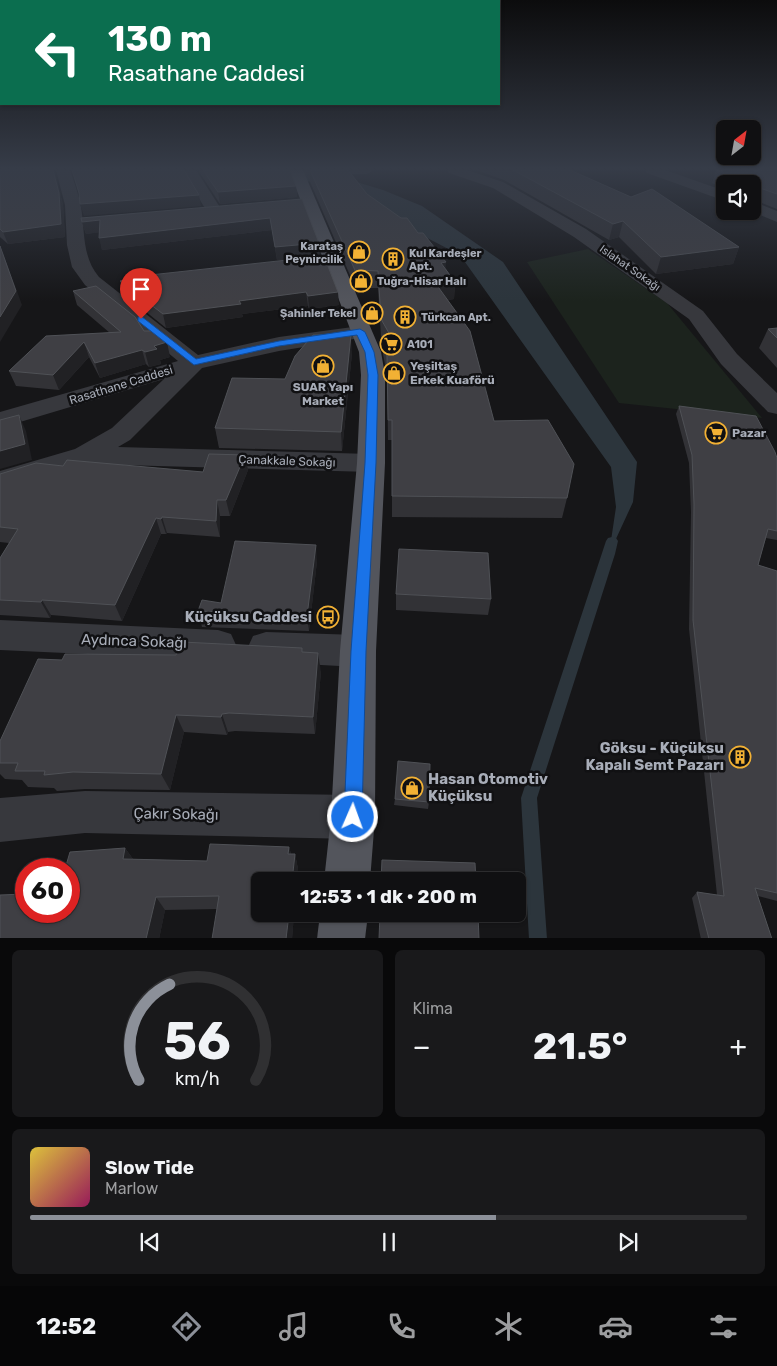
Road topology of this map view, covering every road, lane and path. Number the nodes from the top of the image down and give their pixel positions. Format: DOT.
graph roads {
  1 [pos="78,214"];
  2 [pos="314,214"];
  3 [pos="546,214"];
  4 [pos="334,260"];
  5 [pos="315,262"];
  6 [pos="360,332"];
  7 [pos="194,363"];
  8 [pos="777,406"];
  9 [pos="0,420"];
  10 [pos="84,455"];
  11 [pos="370,463"];
  12 [pos="0,481"];
  13 [pos="0,635"];
  14 [pos="358,651"];
  15 [pos="353,817"];
  16 [pos="0,820"];
  17 [pos="348,872"];
  18 [pos="343,922"];
  19 [pos="341,938"];
  1 -- 7 [label="street"];
  2 -- 4 [label="main road"];
  3 -- 8 [label="street, Islahat Sokağı"];
  4 -- 5 [label="street"];
  4 -- 6 [label="main road"];
  6 -- 7 [label="street, Rasathane Caddesi"];
  6 -- 11 [label="main road"];
  7 -- 9 [label="street, Rasathane Caddesi"];
  7 -- 10 [label="street"];
  10 -- 11 [label="street, Çanakkale Sokağı"];
  10 -- 12 [label="street"];
  11 -- 14 [label="main road"];
  13 -- 14 [label="street, Aydınca Sokağı"];
  14 -- 15 [label="main road"];
  15 -- 16 [label="street, Çakır Sokağı"];
  15 -- 17 [label="main road"];
  18 -- 19 [label="main road"];
}
